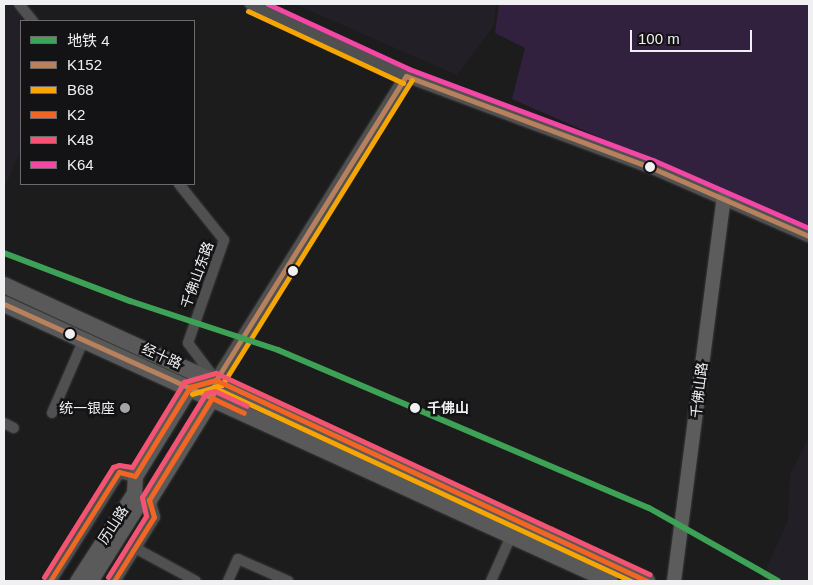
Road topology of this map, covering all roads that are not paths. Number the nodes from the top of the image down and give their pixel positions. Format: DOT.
graph roads {
  1 [pos="19,4"];
  2 [pos="251,4"];
  3 [pos="32,20"];
  4 [pos="406,76"];
  5 [pos="181,185"];
  6 [pos="724,198"];
  7 [pos="809,236"];
  8 [pos="4,285"];
  9 [pos="4,304"];
  10 [pos="84,340"];
  11 [pos="216,380"];
  12 [pos="190,387"];
  13 [pos="212,398"];
  14 [pos="52,413"];
  15 [pos="4,423"];
  16 [pos="14,428"];
  17 [pos="135,476"];
  18 [pos="149,500"];
  19 [pos="511,536"];
  20 [pos="135,548"];
  21 [pos="50,581"];
  22 [pos="77,581"];
  23 [pos="90,581"];
  24 [pos="114,581"];
  25 [pos="196,581"];
  26 [pos="228,581"];
  27 [pos="288,581"];
  28 [pos="491,581"];
  29 [pos="610,581"];
  30 [pos="647,581"];
  31 [pos="674,581"];
  1 -- 3 [label="street"];
  2 -- 4 [label="street"];
  4 -- 6 [label="street"];
  4 -- 11 [label="street, 历山路"];
  5 -- 11 [label="street, 千佛山东路"];
  6 -- 7 [label="street"];
  6 -- 31 [label="main road, 千佛山路"];
  8 -- 11 [label="highway, 经十路"];
  9 -- 10 [label="highway, 经十路"];
  10 -- 12 [label="highway, 经十路"];
  10 -- 14 [label="street"];
  11 -- 12 [label="main road"];
  11 -- 13 [label="main road, 历山路"];
  11 -- 30 [label="highway, 经十路"];
  12 -- 13 [label="highway, 经十路"];
  12 -- 17 [label="main road, 历山路"];
  13 -- 18 [label="main road, 历山路"];
  13 -- 19 [label="highway, 经十路"];
  15 -- 16 [label="street"];
  17 -- 21 [label="street"];
  17 -- 22 [label="main road, 历山路"];
  18 -- 20 [label="street"];
  18 -- 23 [label="main road, 历山路"];
  19 -- 28 [label="street"];
  19 -- 29 [label="highway, 经十路"];
  20 -- 24 [label="street"];
  20 -- 25 [label="street"];
  26 -- 27 [label="street"];
}
